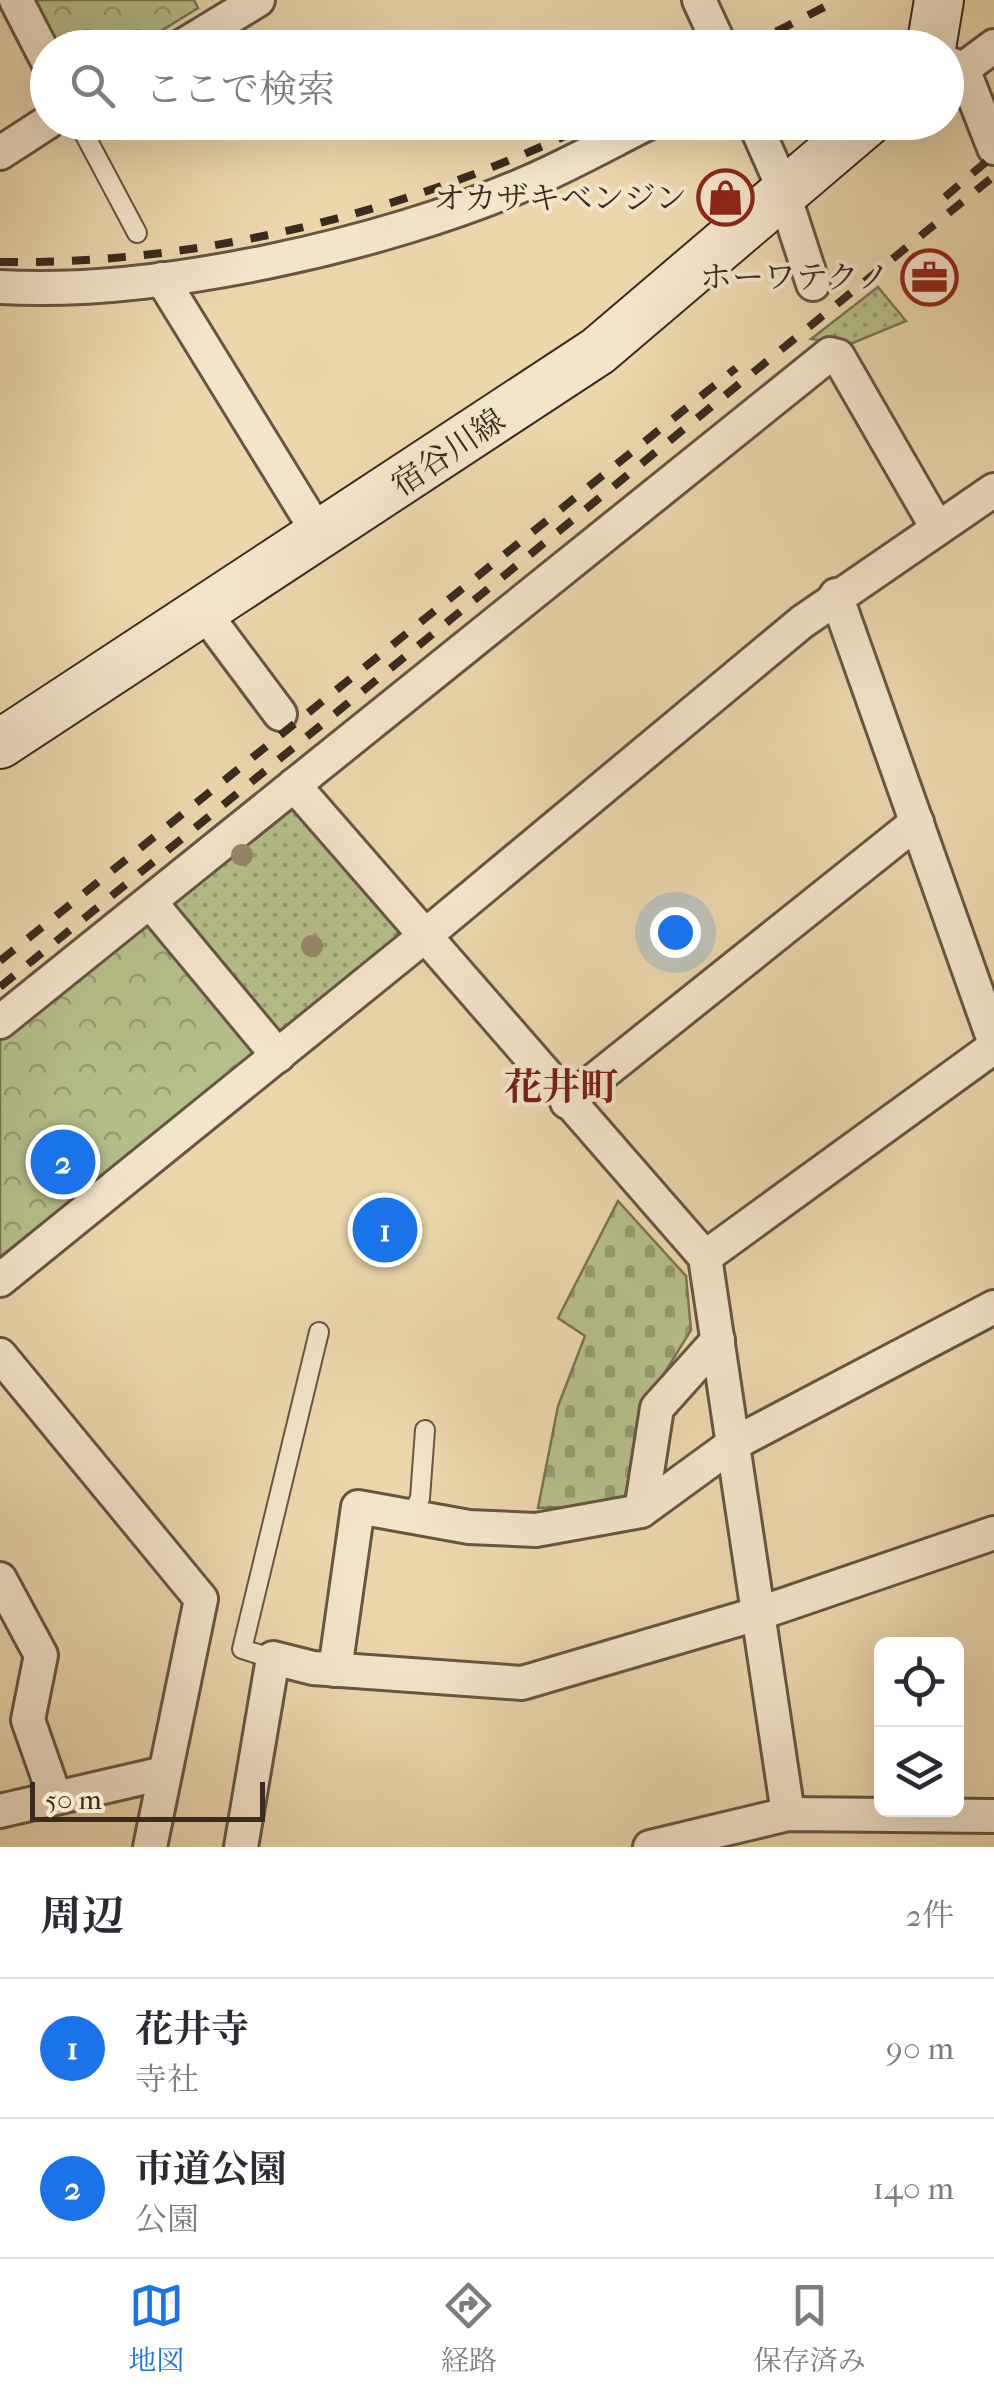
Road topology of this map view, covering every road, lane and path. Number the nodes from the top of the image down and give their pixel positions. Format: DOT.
graph roads {
  1 [pos="16,0"];
  2 [pos="258,0"];
  3 [pos="699,0"];
  4 [pos="939,0"];
  5 [pos="31,30"];
  6 [pos="209,30"];
  7 [pos="712,30"];
  8 [pos="943,30"];
  9 [pos="994,46"];
  10 [pos="964,54"];
  11 [pos="964,91"];
  12 [pos="30,134"];
  13 [pos="88,140"];
  14 [pos="614,140"];
  15 [pos="761,140"];
  16 [pos="846,140"];
  17 [pos="994,148"];
  18 [pos="0,153"];
  19 [pos="783,193"];
  20 [pos="137,233"];
  21 [pos="162,279"];
  22 [pos="814,284"];
  23 [pos="0,287"];
  24 [pos="994,490"];
  25 [pos="936,526"];
  26 [pos="320,536"];
  27 [pos="836,595"];
  28 [pos="204,611"];
  29 [pos="280,714"];
  30 [pos="0,744"];
  31 [pos="294,785"];
  32 [pos="916,822"];
  33 [pos="150,902"];
  34 [pos="426,935"];
  35 [pos="0,1022"];
  36 [pos="994,1044"];
  37 [pos="278,1056"];
  38 [pos="567,1102"];
  39 [pos="705,1257"];
  40 [pos="0,1280"];
  41 [pos="994,1307"];
  42 [pos="319,1332"];
  43 [pos="718,1340"];
  44 [pos="0,1355"];
  45 [pos="425,1430"];
  46 [pos="734,1444"];
  47 [pos="642,1511"];
  48 [pos="411,1517"];
  49 [pos="994,1534"];
  50 [pos="0,1579"];
  51 [pos="760,1613"];
  52 [pos="274,1659"];
  53 [pos="334,1670"];
  54 [pos="164,1773"];
  55 [pos="55,1797"];
  56 [pos="0,1812"];
  57 [pos="788,1814"];
  58 [pos="994,1816"];
  59 [pos="150,1847"];
  60 [pos="241,1847"];
  61 [pos="650,1847"];
  1 -- 5 [label="street"];
  2 -- 6 [label="street"];
  3 -- 7 [label="street"];
  4 -- 8 [label="main road"];
  9 -- 10 [label="street"];
  11 -- 17 [label="street"];
  12 -- 18 [label="street"];
  13 -- 20 [label="lane"];
  14 -- 21 [label="street"];
  15 -- 19 [label="street"];
  16 -- 19 [label="main road, 宿谷川線"];
  19 -- 22 [label="street"];
  19 -- 26 [label="main road, 宿谷川線"];
  21 -- 23 [label="street"];
  21 -- 26 [label="street"];
  24 -- 25 [label="street"];
  25 -- 27 [label="street"];
  25 -- 31 [label="street"];
  26 -- 28 [label="main road, 宿谷川線"];
  27 -- 32 [label="street"];
  27 -- 34 [label="street"];
  28 -- 29 [label="street"];
  28 -- 30 [label="main road, 宿谷川線"];
  31 -- 33 [label="street"];
  31 -- 34 [label="street"];
  32 -- 36 [label="street"];
  32 -- 38 [label="street"];
  33 -- 35 [label="street"];
  33 -- 37 [label="street"];
  34 -- 37 [label="street"];
  34 -- 38 [label="street"];
  36 -- 39 [label="street"];
  37 -- 40 [label="street"];
  38 -- 39 [label="street"];
  39 -- 43 [label="street"];
  41 -- 46 [label="street"];
  42 -- 52 [label="lane"];
  43 -- 46 [label="street"];
  43 -- 47 [label="street"];
  44 -- 54 [label="street"];
  45 -- 48 [label="lane"];
  46 -- 47 [label="street"];
  46 -- 51 [label="street"];
  47 -- 48 [label="street"];
  48 -- 53 [label="street"];
  49 -- 51 [label="street"];
  50 -- 55 [label="street"];
  51 -- 53 [label="street"];
  51 -- 57 [label="street"];
  52 -- 53 [label="street"];
  52 -- 60 [label="street"];
  54 -- 55 [label="street"];
  54 -- 59 [label="street"];
  55 -- 56 [label="street"];
  57 -- 58 [label="street"];
  57 -- 61 [label="street"];
}
